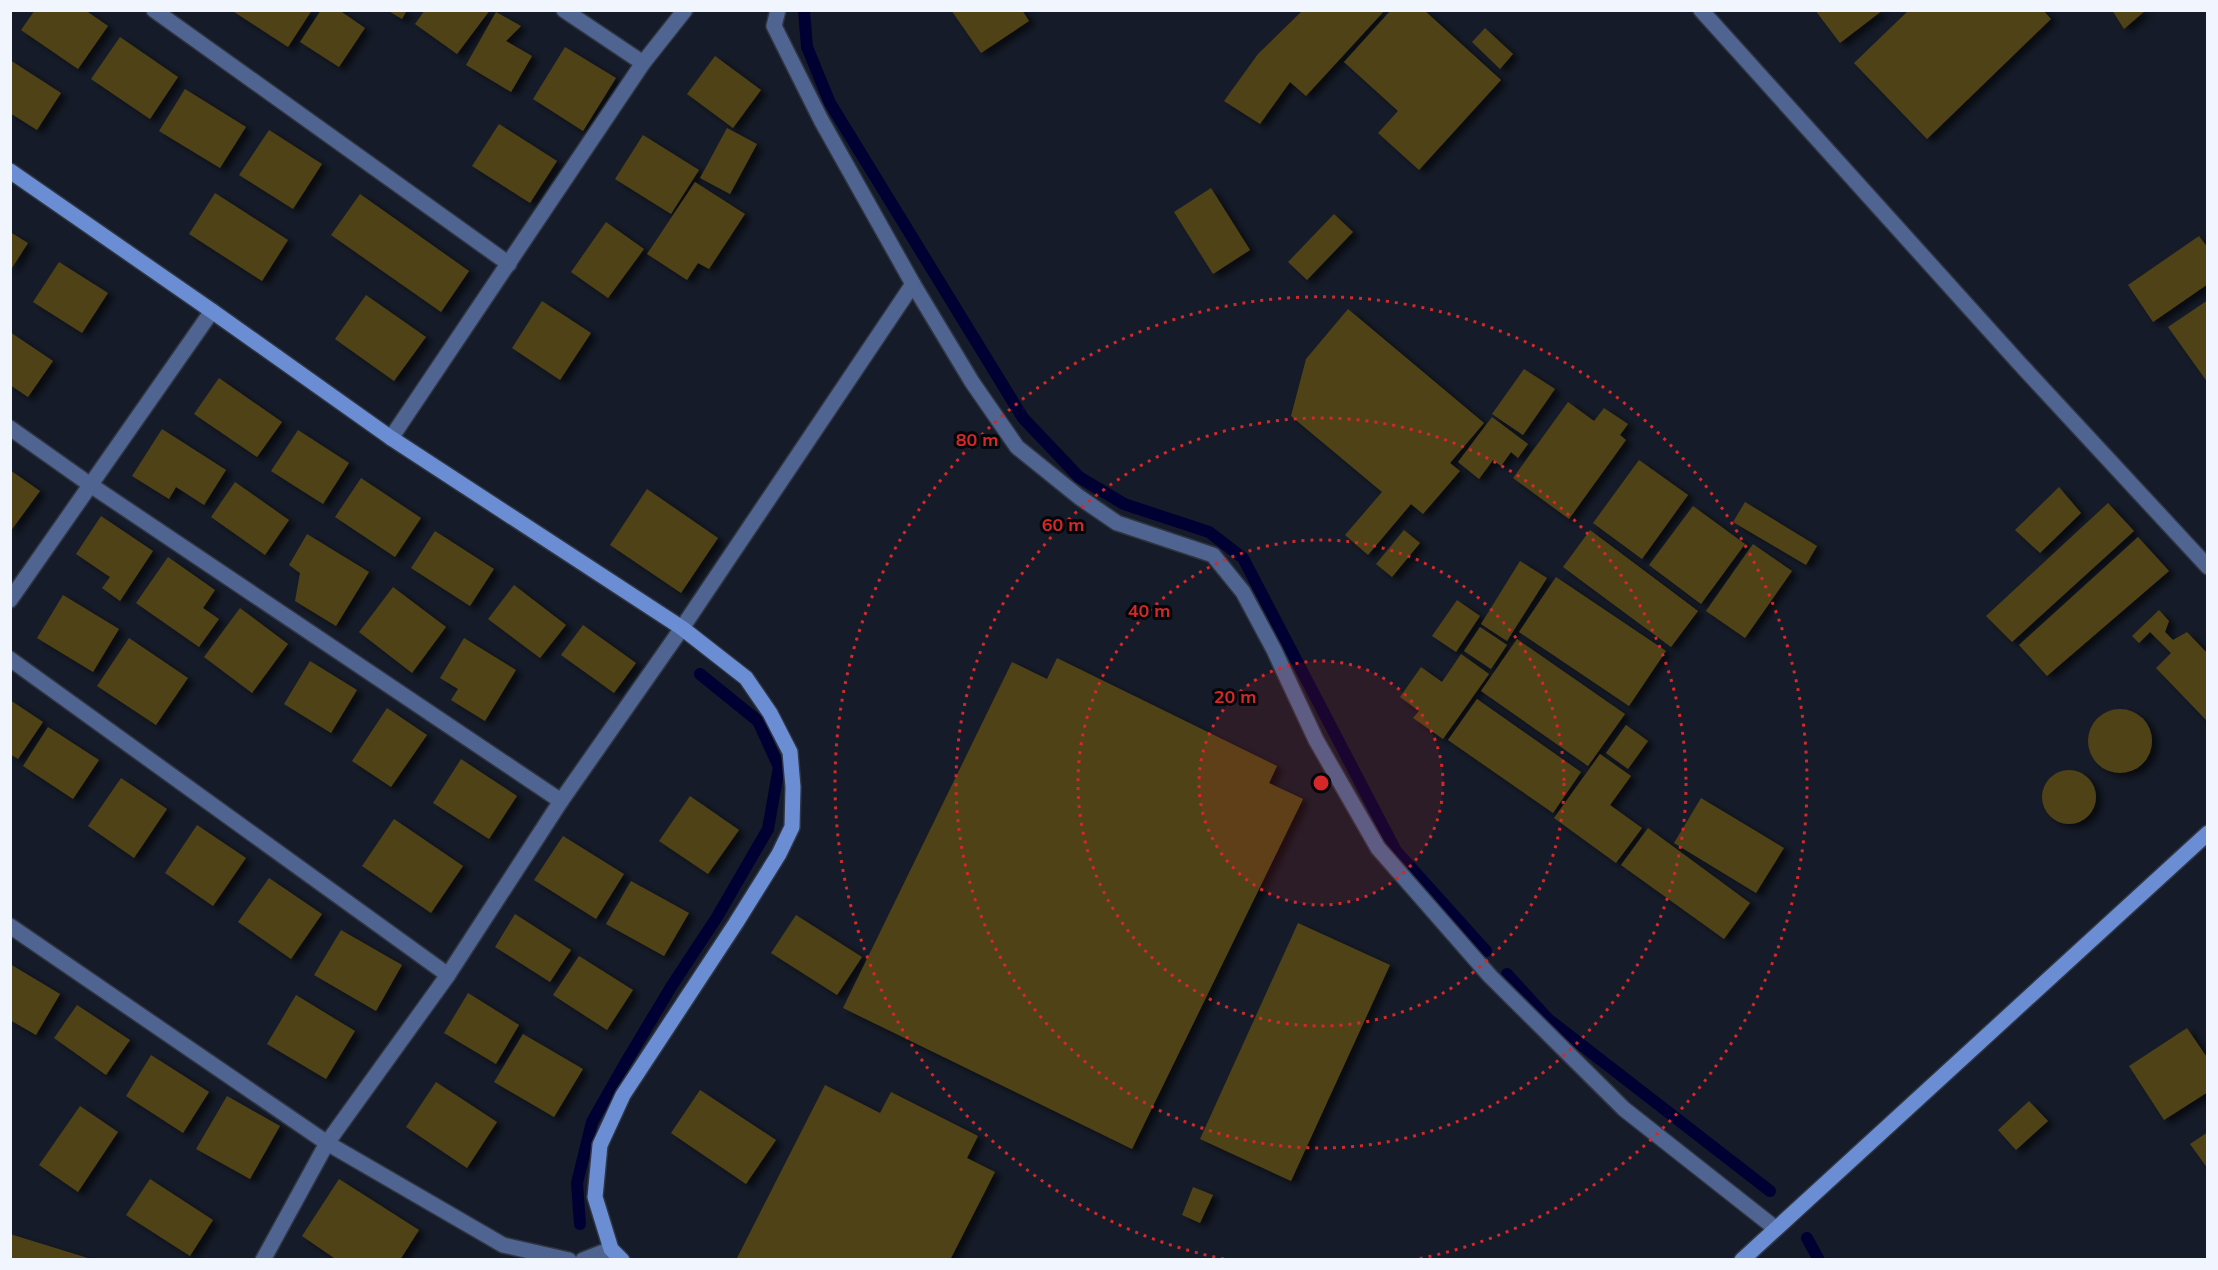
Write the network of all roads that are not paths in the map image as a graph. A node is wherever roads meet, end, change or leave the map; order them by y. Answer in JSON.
{"nodes":[{"id":1,"x":154,"y":10,"type":"edge"},
{"id":2,"x":564,"y":10,"type":"edge"},
{"id":3,"x":685,"y":10,"type":"edge"},
{"id":4,"x":778,"y":10,"type":"edge"},
{"id":5,"x":1701,"y":10,"type":"edge"},
{"id":6,"x":643,"y":63,"type":"junction"},
{"id":7,"x":10,"y":171,"type":"edge"},
{"id":8,"x":509,"y":264,"type":"junction"},
{"id":9,"x":913,"y":284,"type":"junction"},
{"id":10,"x":212,"y":311,"type":"junction"},
{"id":11,"x":10,"y":428,"type":"edge"},
{"id":12,"x":391,"y":438,"type":"junction"},
{"id":13,"x":92,"y":486,"type":"junction"},
{"id":14,"x":2208,"y":567,"type":"edge"},
{"id":15,"x":10,"y":600,"type":"edge"},
{"id":16,"x":682,"y":627,"type":"junction"},
{"id":17,"x":10,"y":659,"type":"edge"},
{"id":18,"x":561,"y":801,"type":"junction"},
{"id":19,"x":2208,"y":833,"type":"edge"},
{"id":20,"x":10,"y":926,"type":"edge"},
{"id":21,"x":448,"y":975,"type":"junction"},
{"id":22,"x":327,"y":1143,"type":"junction"},
{"id":23,"x":1776,"y":1228,"type":"junction"},
{"id":24,"x":616,"y":1254,"type":"edge"},
{"id":25,"x":263,"y":1260,"type":"edge"},
{"id":26,"x":569,"y":1260,"type":"edge"},
{"id":27,"x":583,"y":1260,"type":"edge"},
{"id":28,"x":1742,"y":1260,"type":"edge"}],
"edges":[{"from":1,"to":8,"type":"street"},
{"from":2,"to":6,"type":"street"},
{"from":3,"to":6,"type":"street"},
{"from":4,"to":9,"type":"street"},
{"from":5,"to":14,"type":"street"},
{"from":6,"to":8,"type":"street"},
{"from":7,"to":10,"type":"street"},
{"from":8,"to":12,"type":"street"},
{"from":9,"to":16,"type":"street"},
{"from":9,"to":23,"type":"street"},
{"from":10,"to":12,"type":"street"},
{"from":10,"to":13,"type":"street"},
{"from":11,"to":13,"type":"street"},
{"from":12,"to":16,"type":"street"},
{"from":13,"to":15,"type":"street"},
{"from":13,"to":18,"type":"street"},
{"from":16,"to":18,"type":"street"},
{"from":16,"to":24,"type":"street"},
{"from":17,"to":21,"type":"street"},
{"from":18,"to":21,"type":"street"},
{"from":19,"to":23,"type":"street"},
{"from":20,"to":22,"type":"street"},
{"from":21,"to":22,"type":"street"},
{"from":22,"to":25,"type":"street"},
{"from":22,"to":26,"type":"street"},
{"from":23,"to":28,"type":"street"},
{"from":24,"to":27,"type":"street"}]}
